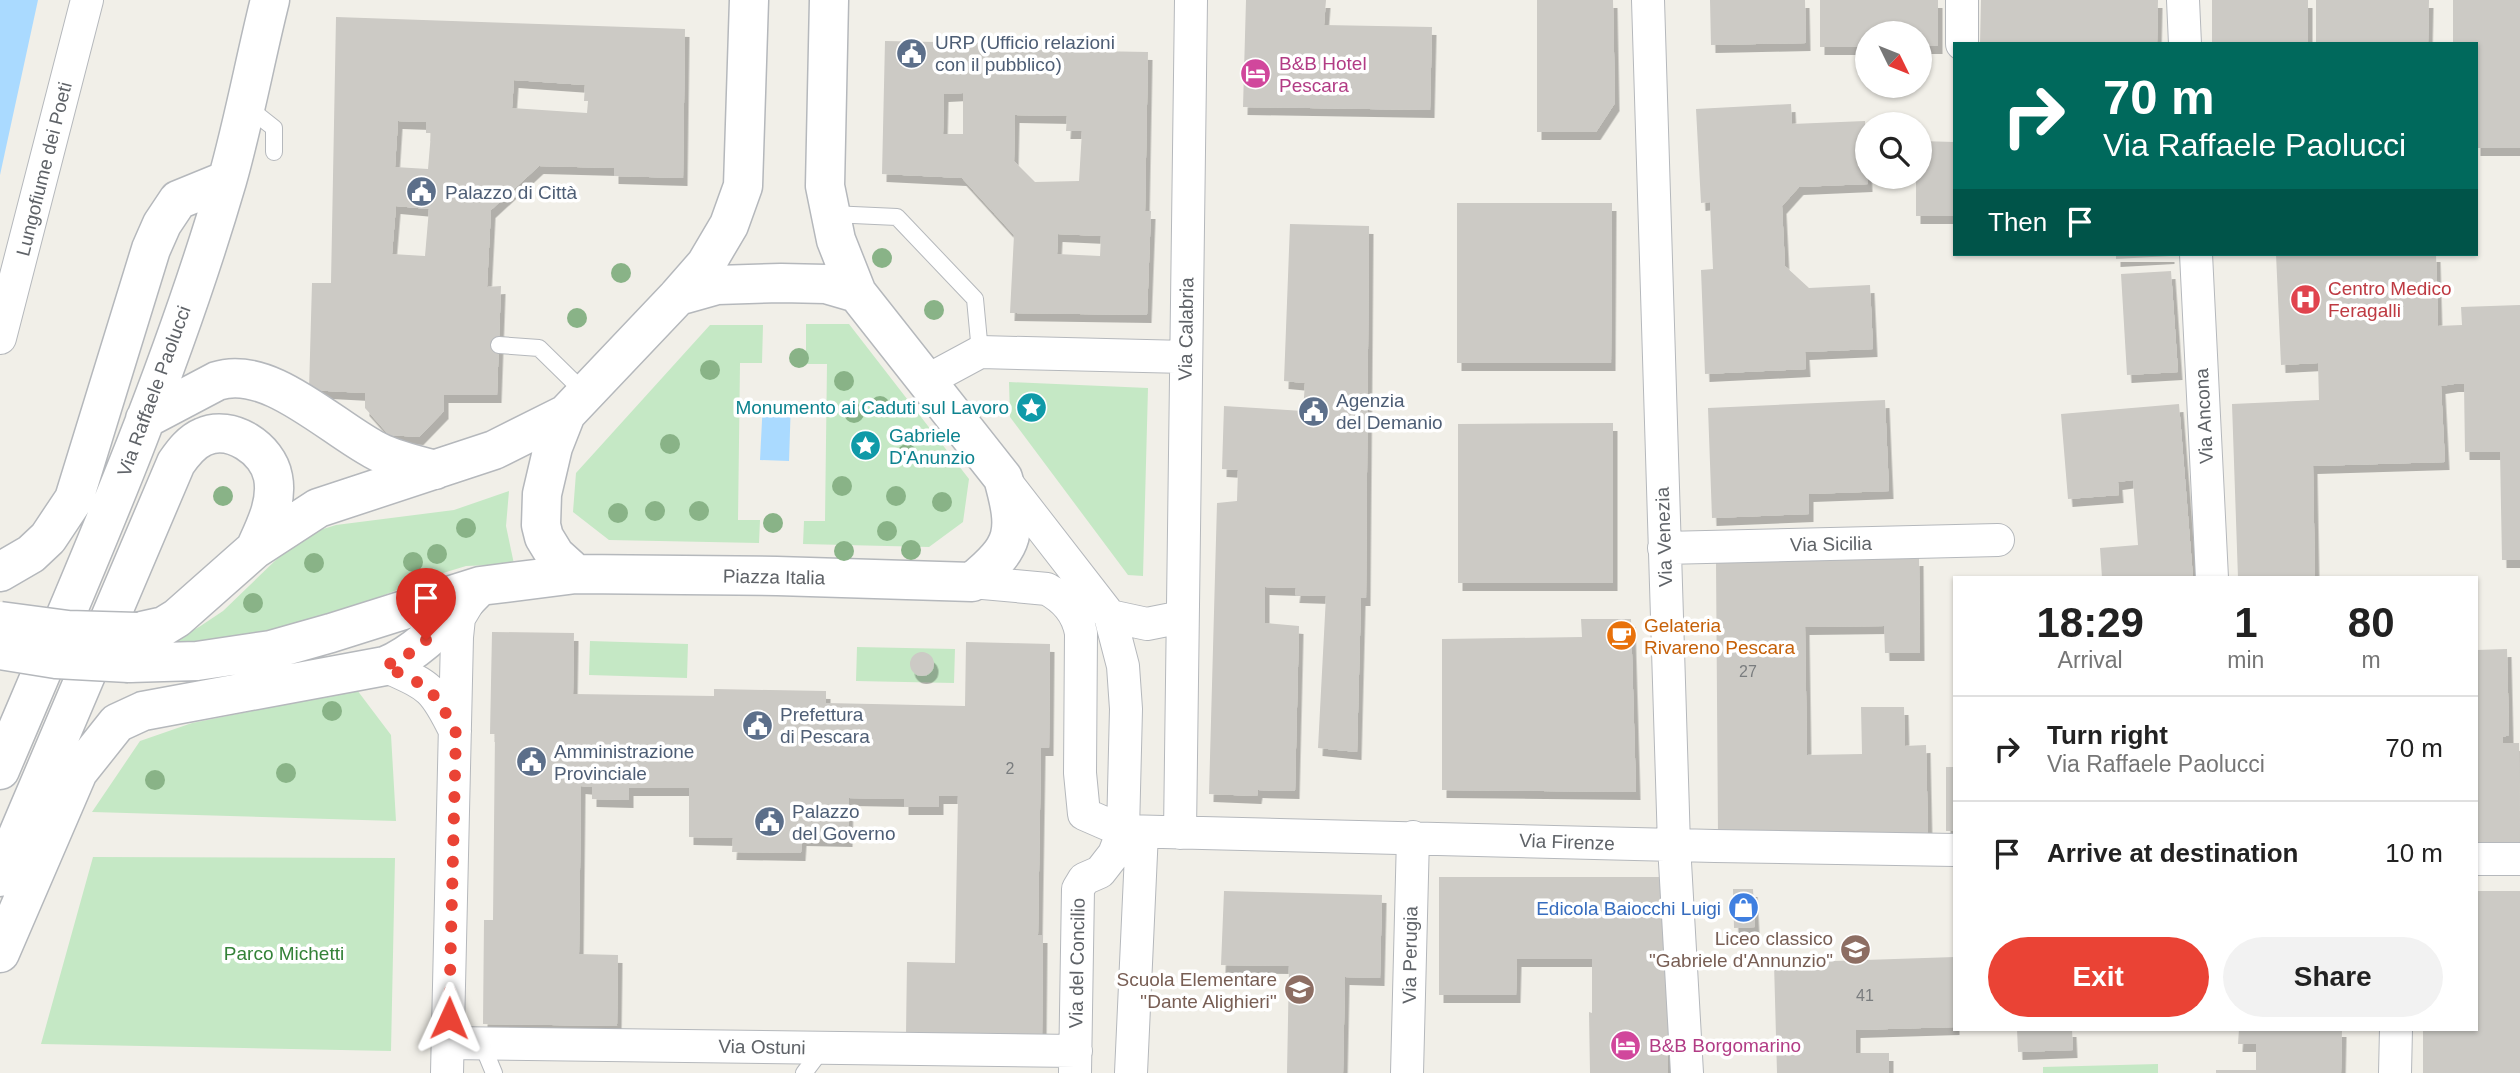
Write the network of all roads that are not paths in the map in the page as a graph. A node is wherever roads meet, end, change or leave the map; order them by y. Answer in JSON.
{"nodes":[{"id":1,"x":87,"y":0,"type":"edge"},
{"id":2,"x":270,"y":0,"type":"edge"},
{"id":3,"x":749,"y":0,"type":"edge"},
{"id":4,"x":829,"y":0,"type":"edge"},
{"id":5,"x":1191,"y":0,"type":"edge"},
{"id":6,"x":1648,"y":0,"type":"edge"},
{"id":7,"x":1962,"y":0,"type":"edge"},
{"id":8,"x":2183,"y":0,"type":"edge"},
{"id":9,"x":1962,"y":42,"type":"edge"},
{"id":10,"x":2185,"y":42,"type":"edge"},
{"id":11,"x":244,"y":105,"type":"junction"},
{"id":12,"x":274,"y":152,"type":"dead end"},
{"id":13,"x":227,"y":180,"type":"junction"},
{"id":14,"x":830,"y":214,"type":"junction"},
{"id":15,"x":2196,"y":256,"type":"edge"},
{"id":16,"x":857,"y":293,"type":"junction"},
{"id":17,"x":678,"y":296,"type":"junction"},
{"id":18,"x":0,"y":338,"type":"edge"},
{"id":19,"x":499,"y":345,"type":"dead end"},
{"id":20,"x":980,"y":352,"type":"junction"},
{"id":21,"x":1186,"y":357,"type":"junction"},
{"id":22,"x":928,"y":380,"type":"junction"},
{"id":23,"x":576,"y":404,"type":"junction"},
{"id":24,"x":145,"y":419,"type":"junction"},
{"id":25,"x":435,"y":470,"type":"junction"},
{"id":26,"x":1003,"y":478,"type":"junction"},
{"id":27,"x":1998,"y":540,"type":"dead end"},
{"id":28,"x":1664,"y":548,"type":"junction"},
{"id":29,"x":255,"y":549,"type":"junction"},
{"id":30,"x":0,"y":572,"type":"edge"},
{"id":31,"x":576,"y":574,"type":"junction"},
{"id":32,"x":2212,"y":576,"type":"edge"},
{"id":33,"x":972,"y":582,"type":"junction"},
{"id":34,"x":480,"y":586,"type":"junction"},
{"id":35,"x":1110,"y":616,"type":"junction"},
{"id":36,"x":1182,"y":617,"type":"junction"},
{"id":37,"x":0,"y":621,"type":"edge"},
{"id":38,"x":133,"y":647,"type":"junction"},
{"id":39,"x":0,"y":650,"type":"edge"},
{"id":40,"x":384,"y":666,"type":"junction"},
{"id":41,"x":456,"y":733,"type":"junction"},
{"id":42,"x":0,"y":770,"type":"edge"},
{"id":43,"x":1133,"y":831,"type":"junction"},
{"id":44,"x":1180,"y":833,"type":"junction"},
{"id":45,"x":1413,"y":837,"type":"junction"},
{"id":46,"x":1674,"y":845,"type":"junction"},
{"id":47,"x":1953,"y":850,"type":"edge"},
{"id":48,"x":2478,"y":859,"type":"edge"},
{"id":49,"x":2520,"y":859,"type":"edge"},
{"id":50,"x":0,"y":877,"type":"edge"},
{"id":51,"x":0,"y":953,"type":"edge"},
{"id":52,"x":2396,"y":1031,"type":"edge"},
{"id":53,"x":482,"y":1044,"type":"junction"},
{"id":54,"x":823,"y":1048,"type":"junction"},
{"id":55,"x":448,"y":1058,"type":"edge"},
{"id":56,"x":1075,"y":1062,"type":"edge"},
{"id":57,"x":494,"y":1073,"type":"edge"},
{"id":58,"x":804,"y":1073,"type":"edge"},
{"id":59,"x":1131,"y":1073,"type":"edge"},
{"id":60,"x":1407,"y":1073,"type":"edge"},
{"id":61,"x":1687,"y":1073,"type":"edge"},
{"id":62,"x":2395,"y":1073,"type":"edge"}],
"edges":[{"from":1,"to":18,"type":"street","name":"Lungofiume dei Poeti"},
{"from":2,"to":11,"type":"street","name":"Via Raffaele Paolucci"},
{"from":3,"to":17,"type":"street"},
{"from":4,"to":14,"type":"street"},
{"from":5,"to":21,"type":"street","name":"Via Calabria"},
{"from":6,"to":28,"type":"street","name":"Via Venezia"},
{"from":7,"to":9,"type":"street"},
{"from":8,"to":10,"type":"street"},
{"from":11,"to":12,"type":"lane"},
{"from":11,"to":13,"type":"street","name":"Via Raffaele Paolucci"},
{"from":13,"to":24,"type":"street","name":"Via Raffaele Paolucci"},
{"from":13,"to":30,"type":"street"},
{"from":14,"to":16,"type":"street"},
{"from":14,"to":20,"type":"lane"},
{"from":15,"to":32,"type":"street","name":"Via Ancona"},
{"from":16,"to":17,"type":"street"},
{"from":16,"to":22,"type":"street"},
{"from":17,"to":23,"type":"street"},
{"from":19,"to":23,"type":"lane"},
{"from":20,"to":21,"type":"street"},
{"from":20,"to":22,"type":"street"},
{"from":21,"to":36,"type":"street","name":"Via Calabria"},
{"from":22,"to":26,"type":"street"},
{"from":23,"to":25,"type":"street"},
{"from":23,"to":31,"type":"street"},
{"from":24,"to":25,"type":"street"},
{"from":24,"to":42,"type":"street","name":"Via Raffaele Paolucci"},
{"from":25,"to":29,"type":"street"},
{"from":26,"to":33,"type":"street"},
{"from":26,"to":35,"type":"street"},
{"from":27,"to":28,"type":"street","name":"Via Sicilia"},
{"from":28,"to":46,"type":"street","name":"Via Venezia"},
{"from":29,"to":38,"type":"street"},
{"from":29,"to":50,"type":"street"},
{"from":31,"to":33,"type":"street","name":"Piazza Italia"},
{"from":31,"to":34,"type":"street","name":"Piazza Italia"},
{"from":33,"to":43,"type":"street","name":"Piazza Italia"},
{"from":34,"to":38,"type":"street","name":"Piazza Italia"},
{"from":34,"to":40,"type":"street"},
{"from":34,"to":41,"type":"street"},
{"from":35,"to":36,"type":"street"},
{"from":35,"to":43,"type":"street"},
{"from":36,"to":44,"type":"street","name":"Via Calabria"},
{"from":37,"to":38,"type":"street","bridge":true},
{"from":38,"to":39,"type":"street","bridge":true},
{"from":40,"to":41,"type":"street"},
{"from":40,"to":51,"type":"street"},
{"from":41,"to":55,"type":"street"},
{"from":43,"to":44,"type":"street"},
{"from":43,"to":56,"type":"street","name":"Via del Concilio"},
{"from":43,"to":59,"type":"street"},
{"from":44,"to":45,"type":"street","name":"Via Firenze"},
{"from":45,"to":46,"type":"street","name":"Via Firenze"},
{"from":45,"to":60,"type":"street","name":"Via Perugia"},
{"from":46,"to":47,"type":"street","name":"Via Firenze"},
{"from":46,"to":61,"type":"street","name":"Via Venezia"},
{"from":48,"to":49,"type":"street"},
{"from":52,"to":62,"type":"street"},
{"from":53,"to":54,"type":"street","name":"Via Ostuni"},
{"from":53,"to":55,"type":"street","name":"Via Ostuni"},
{"from":53,"to":57,"type":"lane"},
{"from":54,"to":56,"type":"street","name":"Via Ostuni"},
{"from":54,"to":58,"type":"lane"}]}
